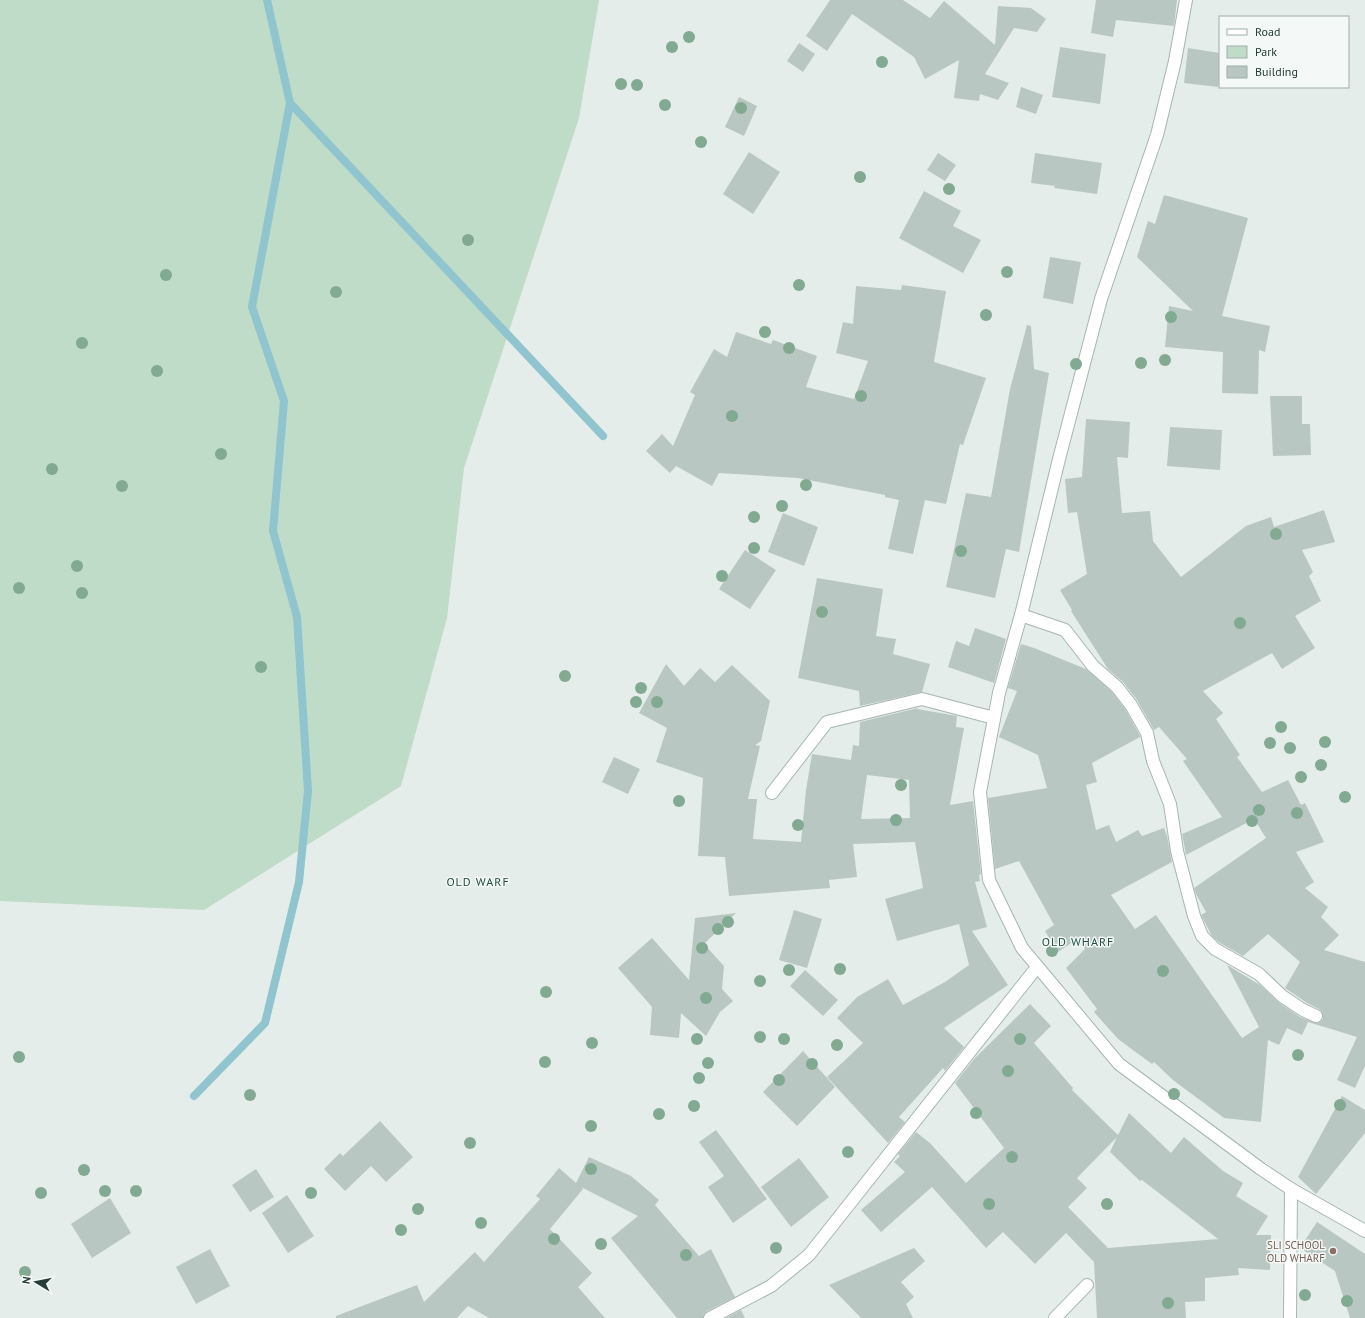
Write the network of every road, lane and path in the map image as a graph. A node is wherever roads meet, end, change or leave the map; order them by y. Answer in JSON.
{"nodes":[{"id":1,"x":1186,"y":0,"type":"edge"},
{"id":2,"x":1021,"y":615,"type":"junction"},
{"id":3,"x":994,"y":718,"type":"junction"},
{"id":4,"x":772,"y":793,"type":"dead end"},
{"id":5,"x":1037,"y":967,"type":"junction"},
{"id":6,"x":1316,"y":1016,"type":"dead end"},
{"id":7,"x":1291,"y":1189,"type":"junction"},
{"id":8,"x":1365,"y":1231,"type":"edge"},
{"id":9,"x":1086,"y":1285,"type":"dead end"},
{"id":10,"x":710,"y":1318,"type":"edge"},
{"id":11,"x":1055,"y":1318,"type":"edge"},
{"id":12,"x":1290,"y":1318,"type":"edge"}],
"edges":[{"from":1,"to":2,"type":"street"},
{"from":2,"to":3,"type":"street"},
{"from":2,"to":6,"type":"street"},
{"from":3,"to":4,"type":"street"},
{"from":3,"to":5,"type":"street"},
{"from":5,"to":7,"type":"street"},
{"from":5,"to":10,"type":"street"},
{"from":7,"to":8,"type":"street"},
{"from":7,"to":12,"type":"street"},
{"from":9,"to":11,"type":"street"}]}
